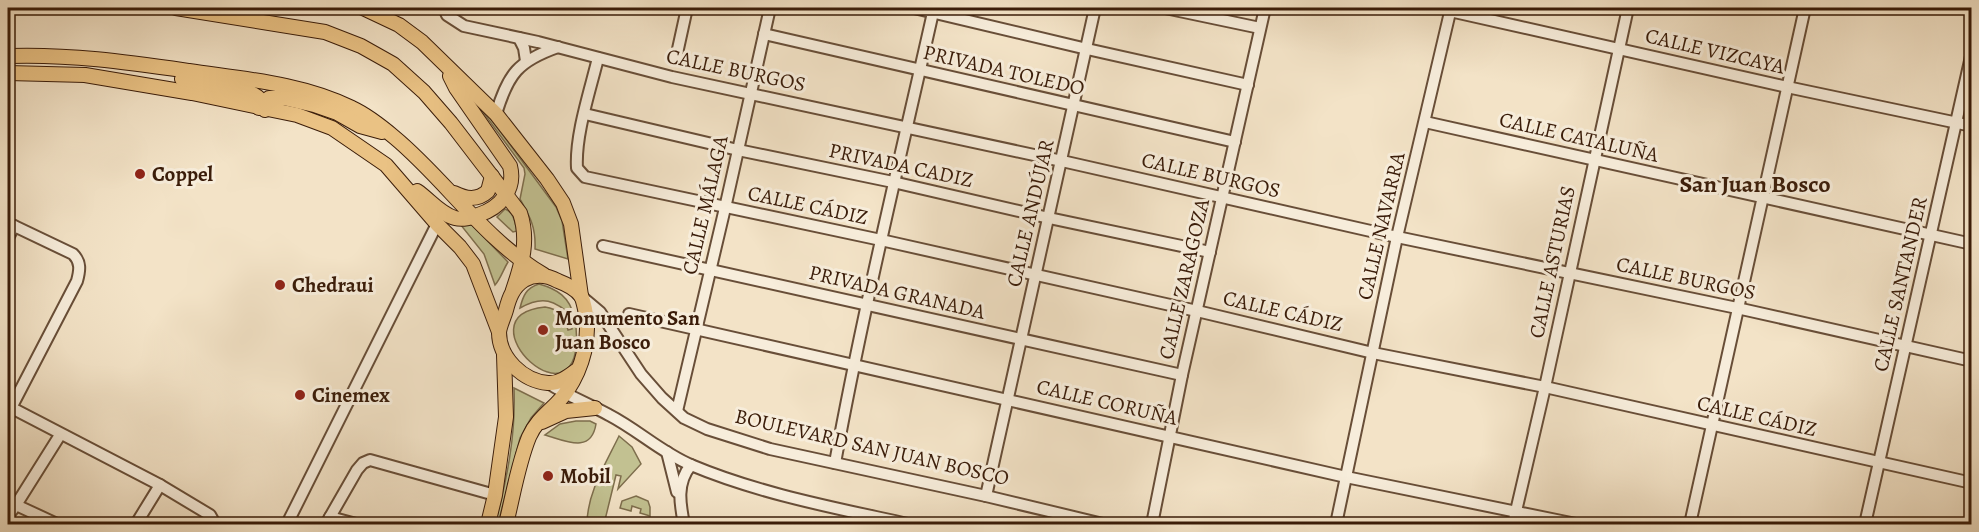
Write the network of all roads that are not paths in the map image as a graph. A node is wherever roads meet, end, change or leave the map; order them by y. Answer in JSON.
{"nodes":[{"id":1,"x":176,"y":8,"type":"edge"},
{"id":2,"x":363,"y":8,"type":"edge"},
{"id":3,"x":687,"y":8,"type":"edge"},
{"id":4,"x":770,"y":8,"type":"edge"},
{"id":5,"x":914,"y":8,"type":"edge"},
{"id":6,"x":1095,"y":8,"type":"edge"},
{"id":7,"x":1165,"y":8,"type":"edge"},
{"id":8,"x":1265,"y":8,"type":"edge"},
{"id":9,"x":1628,"y":8,"type":"edge"},
{"id":10,"x":1805,"y":8,"type":"edge"},
{"id":11,"x":933,"y":9,"type":"edge"},
{"id":12,"x":1450,"y":9,"type":"edge"},
{"id":13,"x":445,"y":11,"type":"edge"},
{"id":14,"x":1260,"y":28,"type":"junction"},
{"id":15,"x":764,"y":34,"type":"junction"},
{"id":16,"x":519,"y":38,"type":"junction"},
{"id":17,"x":558,"y":47,"type":"junction"},
{"id":18,"x":1087,"y":49,"type":"junction"},
{"id":19,"x":1618,"y":50,"type":"junction"},
{"id":20,"x":1971,"y":52,"type":"edge"},
{"id":21,"x":8,"y":56,"type":"edge"},
{"id":22,"x":598,"y":58,"type":"junction"},
{"id":23,"x":676,"y":58,"type":"dead end"},
{"id":24,"x":525,"y":62,"type":"junction"},
{"id":25,"x":444,"y":63,"type":"junction"},
{"id":26,"x":163,"y":67,"type":"junction"},
{"id":27,"x":920,"y":70,"type":"junction"},
{"id":28,"x":8,"y":73,"type":"edge"},
{"id":29,"x":1248,"y":85,"type":"junction"},
{"id":30,"x":1787,"y":87,"type":"junction"},
{"id":31,"x":750,"y":93,"type":"junction"},
{"id":32,"x":1074,"y":106,"type":"junction"},
{"id":33,"x":262,"y":107,"type":"junction"},
{"id":34,"x":496,"y":114,"type":"junction"},
{"id":35,"x":585,"y":114,"type":"junction"},
{"id":36,"x":1425,"y":122,"type":"junction"},
{"id":37,"x":1957,"y":123,"type":"junction"},
{"id":38,"x":1971,"y":126,"type":"edge"},
{"id":39,"x":907,"y":128,"type":"junction"},
{"id":40,"x":392,"y":136,"type":"junction"},
{"id":41,"x":1235,"y":142,"type":"junction"},
{"id":42,"x":738,"y":150,"type":"junction"},
{"id":43,"x":1594,"y":160,"type":"junction"},
{"id":44,"x":1062,"y":161,"type":"junction"},
{"id":45,"x":492,"y":176,"type":"junction"},
{"id":46,"x":893,"y":182,"type":"junction"},
{"id":47,"x":404,"y":185,"type":"junction"},
{"id":48,"x":449,"y":191,"type":"junction"},
{"id":49,"x":507,"y":195,"type":"junction"},
{"id":50,"x":1223,"y":197,"type":"junction"},
{"id":51,"x":1762,"y":198,"type":"junction"},
{"id":52,"x":726,"y":208,"type":"junction"},
{"id":53,"x":474,"y":217,"type":"junction"},
{"id":54,"x":1049,"y":218,"type":"junction"},
{"id":55,"x":437,"y":224,"type":"junction"},
{"id":56,"x":11,"y":225,"type":"edge"},
{"id":57,"x":1931,"y":235,"type":"junction"},
{"id":58,"x":1397,"y":237,"type":"junction"},
{"id":59,"x":8,"y":238,"type":"edge"},
{"id":60,"x":881,"y":240,"type":"junction"},
{"id":61,"x":1971,"y":244,"type":"edge"},
{"id":62,"x":603,"y":246,"type":"dead end"},
{"id":63,"x":1210,"y":252,"type":"junction"},
{"id":64,"x":522,"y":262,"type":"junction"},
{"id":65,"x":710,"y":270,"type":"junction"},
{"id":66,"x":1570,"y":274,"type":"junction"},
{"id":67,"x":544,"y":275,"type":"junction"},
{"id":68,"x":1036,"y":275,"type":"junction"},
{"id":69,"x":513,"y":290,"type":"junction"},
{"id":70,"x":581,"y":296,"type":"junction"},
{"id":71,"x":867,"y":306,"type":"junction"},
{"id":72,"x":1737,"y":308,"type":"junction"},
{"id":73,"x":1197,"y":311,"type":"junction"},
{"id":74,"x":629,"y":314,"type":"dead end"},
{"id":75,"x":696,"y":329,"type":"junction"},
{"id":76,"x":499,"y":332,"type":"junction"},
{"id":77,"x":1021,"y":340,"type":"junction"},
{"id":78,"x":1906,"y":346,"type":"junction"},
{"id":79,"x":1373,"y":352,"type":"junction"},
{"id":80,"x":504,"y":355,"type":"junction"},
{"id":81,"x":1971,"y":361,"type":"edge"},
{"id":82,"x":853,"y":366,"type":"junction"},
{"id":83,"x":577,"y":370,"type":"junction"},
{"id":84,"x":1182,"y":375,"type":"junction"},
{"id":85,"x":548,"y":383,"type":"junction"},
{"id":86,"x":1545,"y":387,"type":"junction"},
{"id":87,"x":565,"y":394,"type":"junction"},
{"id":88,"x":1007,"y":399,"type":"junction"},
{"id":89,"x":9,"y":407,"type":"edge"},
{"id":90,"x":595,"y":408,"type":"junction"},
{"id":91,"x":677,"y":411,"type":"junction"},
{"id":92,"x":1711,"y":425,"type":"junction"},
{"id":93,"x":535,"y":426,"type":"junction"},
{"id":94,"x":60,"y":435,"type":"junction"},
{"id":95,"x":1170,"y":437,"type":"junction"},
{"id":96,"x":667,"y":452,"type":"junction"},
{"id":97,"x":834,"y":463,"type":"junction"},
{"id":98,"x":1880,"y":463,"type":"junction"},
{"id":99,"x":691,"y":465,"type":"junction"},
{"id":100,"x":1347,"y":477,"type":"junction"},
{"id":101,"x":1971,"y":483,"type":"edge"},
{"id":102,"x":159,"y":485,"type":"junction"},
{"id":103,"x":495,"y":495,"type":"junction"},
{"id":104,"x":986,"y":496,"type":"junction"},
{"id":105,"x":679,"y":501,"type":"junction"},
{"id":106,"x":16,"y":505,"type":"junction"},
{"id":107,"x":1516,"y":512,"type":"junction"},
{"id":108,"x":8,"y":516,"type":"edge"},
{"id":109,"x":328,"y":521,"type":"edge"},
{"id":110,"x":57,"y":525,"type":"edge"},
{"id":111,"x":136,"y":525,"type":"edge"},
{"id":112,"x":215,"y":525,"type":"edge"},
{"id":113,"x":287,"y":525,"type":"edge"},
{"id":114,"x":356,"y":525,"type":"edge"},
{"id":115,"x":488,"y":525,"type":"edge"},
{"id":116,"x":506,"y":525,"type":"edge"},
{"id":117,"x":684,"y":525,"type":"edge"},
{"id":118,"x":908,"y":525,"type":"edge"},
{"id":119,"x":1103,"y":525,"type":"edge"},
{"id":120,"x":1152,"y":525,"type":"edge"},
{"id":121,"x":1335,"y":525,"type":"edge"},
{"id":122,"x":1513,"y":525,"type":"edge"},
{"id":123,"x":1576,"y":525,"type":"edge"},
{"id":124,"x":1690,"y":525,"type":"edge"},
{"id":125,"x":1865,"y":525,"type":"edge"}],
"edges":[{"from":1,"to":45,"type":"main road"},
{"from":2,"to":25,"type":"main road"},
{"from":3,"to":23,"type":"street"},
{"from":4,"to":15,"type":"street","name":"CALLE MÁLAGA"},
{"from":5,"to":11,"type":"street"},
{"from":6,"to":18,"type":"street","name":"CALLE ANDÚJAR"},
{"from":7,"to":14,"type":"street"},
{"from":8,"to":14,"type":"street","name":"CALLE ZARAGOZA"},
{"from":9,"to":19,"type":"street","name":"CALLE ASTURIAS"},
{"from":10,"to":30,"type":"street"},
{"from":11,"to":18,"type":"street"},
{"from":11,"to":27,"type":"street"},
{"from":12,"to":19,"type":"street","name":"CALLE VIZCAYA"},
{"from":12,"to":36,"type":"street","name":"CALLE NAVARRA"},
{"from":13,"to":16,"type":"street","name":"CALLE BURGOS"},
{"from":14,"to":29,"type":"street","name":"CALLE ZARAGOZA"},
{"from":15,"to":27,"type":"street","name":"PRIVADA TOLEDO"},
{"from":15,"to":31,"type":"street","name":"CALLE MÁLAGA"},
{"from":16,"to":17,"type":"street","name":"CALLE BURGOS"},
{"from":16,"to":24,"type":"street"},
{"from":17,"to":22,"type":"street","name":"CALLE BURGOS"},
{"from":17,"to":24,"type":"street"},
{"from":18,"to":29,"type":"street"},
{"from":18,"to":32,"type":"street","name":"CALLE ANDÚJAR"},
{"from":19,"to":30,"type":"street","name":"CALLE VIZCAYA"},
{"from":19,"to":43,"type":"street","name":"CALLE ASTURIAS"},
{"from":20,"to":37,"type":"street","name":"CALLE SANTANDER"},
{"from":21,"to":26,"type":"main road"},
{"from":22,"to":31,"type":"street","name":"CALLE BURGOS"},
{"from":22,"to":35,"type":"street"},
{"from":24,"to":34,"type":"street"},
{"from":25,"to":34,"type":"main road"},
{"from":25,"to":49,"type":"main road"},
{"from":26,"to":33,"type":"main road"},
{"from":26,"to":40,"type":"main road"},
{"from":27,"to":32,"type":"street","name":"PRIVADA TOLEDO"},
{"from":27,"to":39,"type":"street"},
{"from":28,"to":33,"type":"main road"},
{"from":29,"to":41,"type":"street","name":"CALLE ZARAGOZA"},
{"from":30,"to":37,"type":"street","name":"CALLE VIZCAYA"},
{"from":30,"to":51,"type":"street"},
{"from":31,"to":39,"type":"street","name":"CALLE BURGOS"},
{"from":31,"to":42,"type":"street","name":"CALLE MÁLAGA"},
{"from":32,"to":41,"type":"street","name":"PRIVADA TOLEDO"},
{"from":32,"to":44,"type":"street","name":"CALLE ANDÚJAR"},
{"from":33,"to":40,"type":"main road"},
{"from":33,"to":47,"type":"main road"},
{"from":34,"to":70,"type":"main road"},
{"from":35,"to":42,"type":"street","name":"PRIVADA CADIZ"},
{"from":35,"to":52,"type":"street","name":"CALLE CÁDIZ"},
{"from":36,"to":43,"type":"street","name":"CALLE CATALUÑA"},
{"from":36,"to":58,"type":"street","name":"CALLE NAVARRA"},
{"from":37,"to":38,"type":"street","name":"CALLE VIZCAYA"},
{"from":37,"to":57,"type":"street","name":"CALLE SANTANDER"},
{"from":39,"to":44,"type":"street","name":"CALLE BURGOS"},
{"from":39,"to":46,"type":"street"},
{"from":40,"to":48,"type":"main road"},
{"from":41,"to":50,"type":"street","name":"CALLE ZARAGOZA"},
{"from":42,"to":46,"type":"street","name":"PRIVADA CADIZ"},
{"from":42,"to":52,"type":"street","name":"CALLE MÁLAGA"},
{"from":43,"to":51,"type":"street","name":"CALLE CATALUÑA"},
{"from":43,"to":66,"type":"street","name":"CALLE ASTURIAS"},
{"from":44,"to":50,"type":"street","name":"CALLE BURGOS"},
{"from":44,"to":54,"type":"street","name":"CALLE ANDÚJAR"},
{"from":45,"to":48,"type":"main road"},
{"from":45,"to":49,"type":"main road"},
{"from":46,"to":54,"type":"street","name":"PRIVADA CADIZ"},
{"from":46,"to":60,"type":"street"},
{"from":47,"to":53,"type":"main road"},
{"from":47,"to":55,"type":"main road"},
{"from":48,"to":53,"type":"main road"},
{"from":49,"to":53,"type":"main road"},
{"from":49,"to":64,"type":"main road"},
{"from":50,"to":58,"type":"street","name":"CALLE BURGOS"},
{"from":50,"to":63,"type":"street","name":"CALLE ZARAGOZA"},
{"from":51,"to":57,"type":"street","name":"CALLE CATALUÑA"},
{"from":51,"to":72,"type":"street"},
{"from":52,"to":60,"type":"street","name":"CALLE CÁDIZ"},
{"from":52,"to":65,"type":"street","name":"CALLE MÁLAGA"},
{"from":53,"to":64,"type":"main road"},
{"from":54,"to":63,"type":"street","name":"PRIVADA CADIZ"},
{"from":54,"to":68,"type":"street","name":"CALLE ANDÚJAR"},
{"from":55,"to":76,"type":"main road"},
{"from":55,"to":113,"type":"street"},
{"from":56,"to":59,"type":"street"},
{"from":56,"to":89,"type":"street"},
{"from":57,"to":61,"type":"street","name":"CALLE CATALUÑA"},
{"from":57,"to":78,"type":"street","name":"CALLE SANTANDER"},
{"from":58,"to":66,"type":"street","name":"CALLE BURGOS"},
{"from":58,"to":79,"type":"street","name":"CALLE NAVARRA"},
{"from":60,"to":68,"type":"street","name":"CALLE CÁDIZ"},
{"from":60,"to":71,"type":"street"},
{"from":62,"to":65,"type":"street","name":"PRIVADA GRANADA"},
{"from":63,"to":73,"type":"street","name":"CALLE ZARAGOZA"},
{"from":64,"to":67,"type":"main road"},
{"from":64,"to":69,"type":"main road"},
{"from":65,"to":71,"type":"street","name":"PRIVADA GRANADA"},
{"from":65,"to":75,"type":"street","name":"CALLE MÁLAGA"},
{"from":66,"to":72,"type":"street","name":"CALLE BURGOS"},
{"from":66,"to":86,"type":"street","name":"CALLE ASTURIAS"},
{"from":67,"to":69,"type":"main road"},
{"from":67,"to":70,"type":"main road"},
{"from":68,"to":73,"type":"street","name":"CALLE CÁDIZ"},
{"from":68,"to":77,"type":"street","name":"CALLE ANDÚJAR"},
{"from":69,"to":76,"type":"main road"},
{"from":70,"to":83,"type":"main road"},
{"from":70,"to":91,"type":"street","name":"BOULEVARD SAN JUAN BOSCO"},
{"from":71,"to":77,"type":"street","name":"PRIVADA GRANADA"},
{"from":71,"to":82,"type":"street"},
{"from":72,"to":78,"type":"street","name":"CALLE BURGOS"},
{"from":72,"to":92,"type":"street"},
{"from":73,"to":79,"type":"street","name":"CALLE CÁDIZ"},
{"from":73,"to":84,"type":"street","name":"CALLE ZARAGOZA"},
{"from":74,"to":75,"type":"street","name":"CALLE CORUÑA"},
{"from":75,"to":82,"type":"street","name":"CALLE CORUÑA"},
{"from":75,"to":91,"type":"street","name":"CALLE MÁLAGA"},
{"from":76,"to":80,"type":"main road"},
{"from":77,"to":84,"type":"street","name":"PRIVADA GRANADA"},
{"from":77,"to":88,"type":"street","name":"CALLE ANDÚJAR"},
{"from":78,"to":81,"type":"street","name":"CALLE BURGOS"},
{"from":78,"to":98,"type":"street","name":"CALLE SANTANDER"},
{"from":79,"to":86,"type":"street","name":"CALLE CÁDIZ"},
{"from":79,"to":100,"type":"street","name":"CALLE NAVARRA"},
{"from":80,"to":85,"type":"main road"},
{"from":80,"to":103,"type":"main road"},
{"from":82,"to":88,"type":"street","name":"CALLE CORUÑA"},
{"from":82,"to":97,"type":"street"},
{"from":83,"to":85,"type":"main road"},
{"from":83,"to":87,"type":"main road"},
{"from":84,"to":95,"type":"street","name":"CALLE ZARAGOZA"},
{"from":85,"to":87,"type":"street"},
{"from":86,"to":92,"type":"street","name":"CALLE CÁDIZ"},
{"from":86,"to":107,"type":"street","name":"CALLE ASTURIAS"},
{"from":87,"to":90,"type":"street"},
{"from":87,"to":93,"type":"main road"},
{"from":88,"to":95,"type":"street","name":"CALLE CORUÑA"},
{"from":88,"to":104,"type":"street","name":"CALLE ANDÚJAR"},
{"from":89,"to":94,"type":"street"},
{"from":90,"to":93,"type":"main road"},
{"from":90,"to":96,"type":"street"},
{"from":91,"to":97,"type":"street","name":"BOULEVARD SAN JUAN BOSCO"},
{"from":92,"to":98,"type":"street","name":"CALLE CÁDIZ"},
{"from":92,"to":124,"type":"street"},
{"from":93,"to":116,"type":"main road"},
{"from":94,"to":102,"type":"street"},
{"from":94,"to":106,"type":"street"},
{"from":95,"to":100,"type":"street","name":"CALLE CORUÑA"},
{"from":95,"to":120,"type":"street","name":"CALLE ZARAGOZA"},
{"from":96,"to":99,"type":"street"},
{"from":96,"to":105,"type":"street"},
{"from":97,"to":104,"type":"street","name":"BOULEVARD SAN JUAN BOSCO"},
{"from":98,"to":101,"type":"street","name":"CALLE CÁDIZ"},
{"from":98,"to":125,"type":"street","name":"CALLE SANTANDER"},
{"from":99,"to":105,"type":"street"},
{"from":99,"to":118,"type":"street"},
{"from":100,"to":107,"type":"street","name":"CALLE CORUÑA"},
{"from":100,"to":121,"type":"street","name":"CALLE NAVARRA"},
{"from":102,"to":111,"type":"street"},
{"from":102,"to":112,"type":"street"},
{"from":103,"to":109,"type":"street"},
{"from":103,"to":115,"type":"main road"},
{"from":104,"to":119,"type":"street","name":"BOULEVARD SAN JUAN BOSCO"},
{"from":105,"to":117,"type":"street"},
{"from":106,"to":108,"type":"street"},
{"from":106,"to":110,"type":"street"},
{"from":107,"to":122,"type":"street","name":"CALLE ASTURIAS"},
{"from":107,"to":123,"type":"street","name":"CALLE CORUÑA"},
{"from":109,"to":114,"type":"street"}]}
